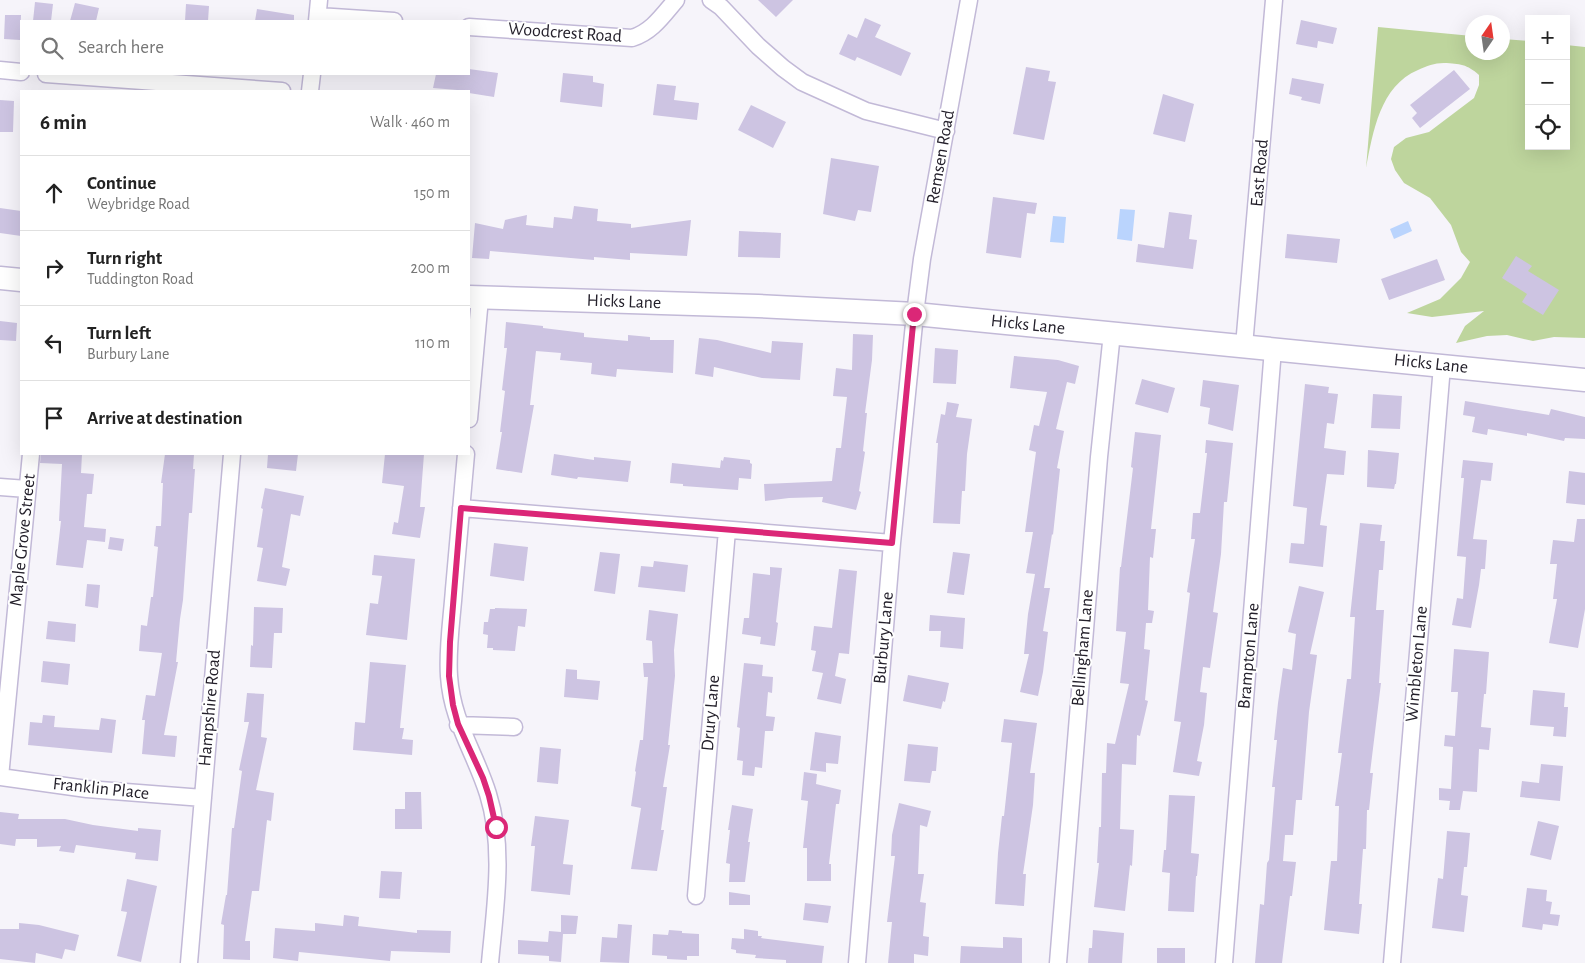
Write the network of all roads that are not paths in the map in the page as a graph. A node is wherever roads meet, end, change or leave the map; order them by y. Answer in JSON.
{"nodes":[{"id":1,"x":676,"y":0,"type":"edge"},
{"id":2,"x":711,"y":0,"type":"edge"},
{"id":3,"x":969,"y":0,"type":"edge"},
{"id":4,"x":1274,"y":0,"type":"edge"},
{"id":5,"x":318,"y":12,"type":"edge"},
{"id":6,"x":386,"y":20,"type":"edge"},
{"id":7,"x":470,"y":27,"type":"edge"},
{"id":8,"x":0,"y":70,"type":"edge"},
{"id":9,"x":20,"y":72,"type":"edge"},
{"id":10,"x":60,"y":75,"type":"edge"},
{"id":11,"x":312,"y":75,"type":"edge"},
{"id":12,"x":268,"y":90,"type":"edge"},
{"id":13,"x":310,"y":90,"type":"edge"},
{"id":14,"x":946,"y":131,"type":"junction"},
{"id":15,"x":0,"y":278,"type":"edge"},
{"id":16,"x":20,"y":280,"type":"edge"},
{"id":17,"x":474,"y":298,"type":"edge"},
{"id":18,"x":914,"y":314,"type":"junction"},
{"id":19,"x":1112,"y":333,"type":"junction"},
{"id":20,"x":1244,"y":346,"type":"junction"},
{"id":21,"x":1273,"y":348,"type":"junction"},
{"id":22,"x":1442,"y":366,"type":"junction"},
{"id":23,"x":1585,"y":380,"type":"edge"},
{"id":24,"x":470,"y":395,"type":"edge"},
{"id":25,"x":31,"y":455,"type":"edge"},
{"id":26,"x":232,"y":455,"type":"edge"},
{"id":27,"x":466,"y":455,"type":"edge"},
{"id":28,"x":0,"y":486,"type":"edge"},
{"id":29,"x":27,"y":489,"type":"junction"},
{"id":30,"x":461,"y":508,"type":"junction"},
{"id":31,"x":727,"y":530,"type":"junction"},
{"id":32,"x":892,"y":543,"type":"junction"},
{"id":33,"x":458,"y":724,"type":"junction"},
{"id":34,"x":514,"y":727,"type":"dead end"},
{"id":35,"x":0,"y":777,"type":"edge"},
{"id":36,"x":203,"y":798,"type":"junction"},
{"id":37,"x":696,"y":896,"type":"dead end"},
{"id":38,"x":189,"y":963,"type":"edge"},
{"id":39,"x":490,"y":963,"type":"edge"},
{"id":40,"x":857,"y":963,"type":"edge"},
{"id":41,"x":1058,"y":963,"type":"edge"},
{"id":42,"x":1224,"y":963,"type":"edge"},
{"id":43,"x":1392,"y":963,"type":"edge"}],
"edges":[{"from":1,"to":7,"type":"street","name":"Woodcrest Road"},
{"from":2,"to":14,"type":"street"},
{"from":3,"to":14,"type":"street","name":"Remsen Road"},
{"from":4,"to":20,"type":"street","name":"East Road"},
{"from":5,"to":6,"type":"street"},
{"from":8,"to":9,"type":"street"},
{"from":10,"to":12,"type":"street"},
{"from":11,"to":13,"type":"street"},
{"from":14,"to":18,"type":"street","name":"Remsen Road"},
{"from":15,"to":16,"type":"main road"},
{"from":17,"to":18,"type":"main road","name":"Hicks Lane"},
{"from":17,"to":24,"type":"street"},
{"from":18,"to":19,"type":"main road","name":"Hicks Lane"},
{"from":18,"to":32,"type":"street","name":"Burbury Lane"},
{"from":19,"to":20,"type":"main road","name":"Hicks Lane"},
{"from":19,"to":41,"type":"street","name":"Bellingham Lane"},
{"from":20,"to":21,"type":"main road","name":"Hicks Lane"},
{"from":21,"to":22,"type":"main road","name":"Hicks Lane"},
{"from":21,"to":42,"type":"street","name":"Brampton Lane"},
{"from":22,"to":23,"type":"main road","name":"Hicks Lane"},
{"from":22,"to":43,"type":"street","name":"Wimbleton Lane"},
{"from":25,"to":29,"type":"street","name":"Maple Grove Street"},
{"from":26,"to":36,"type":"street","name":"Hampshire Road"},
{"from":27,"to":30,"type":"street"},
{"from":28,"to":29,"type":"street"},
{"from":29,"to":35,"type":"street","name":"Maple Grove Street"},
{"from":30,"to":31,"type":"street"},
{"from":30,"to":33,"type":"street"},
{"from":31,"to":32,"type":"street"},
{"from":31,"to":37,"type":"street","name":"Drury Lane"},
{"from":32,"to":40,"type":"street","name":"Burbury Lane"},
{"from":33,"to":34,"type":"street"},
{"from":33,"to":39,"type":"street"},
{"from":35,"to":36,"type":"street","name":"Franklin Place"},
{"from":36,"to":38,"type":"street","name":"Hampshire Road"}]}
